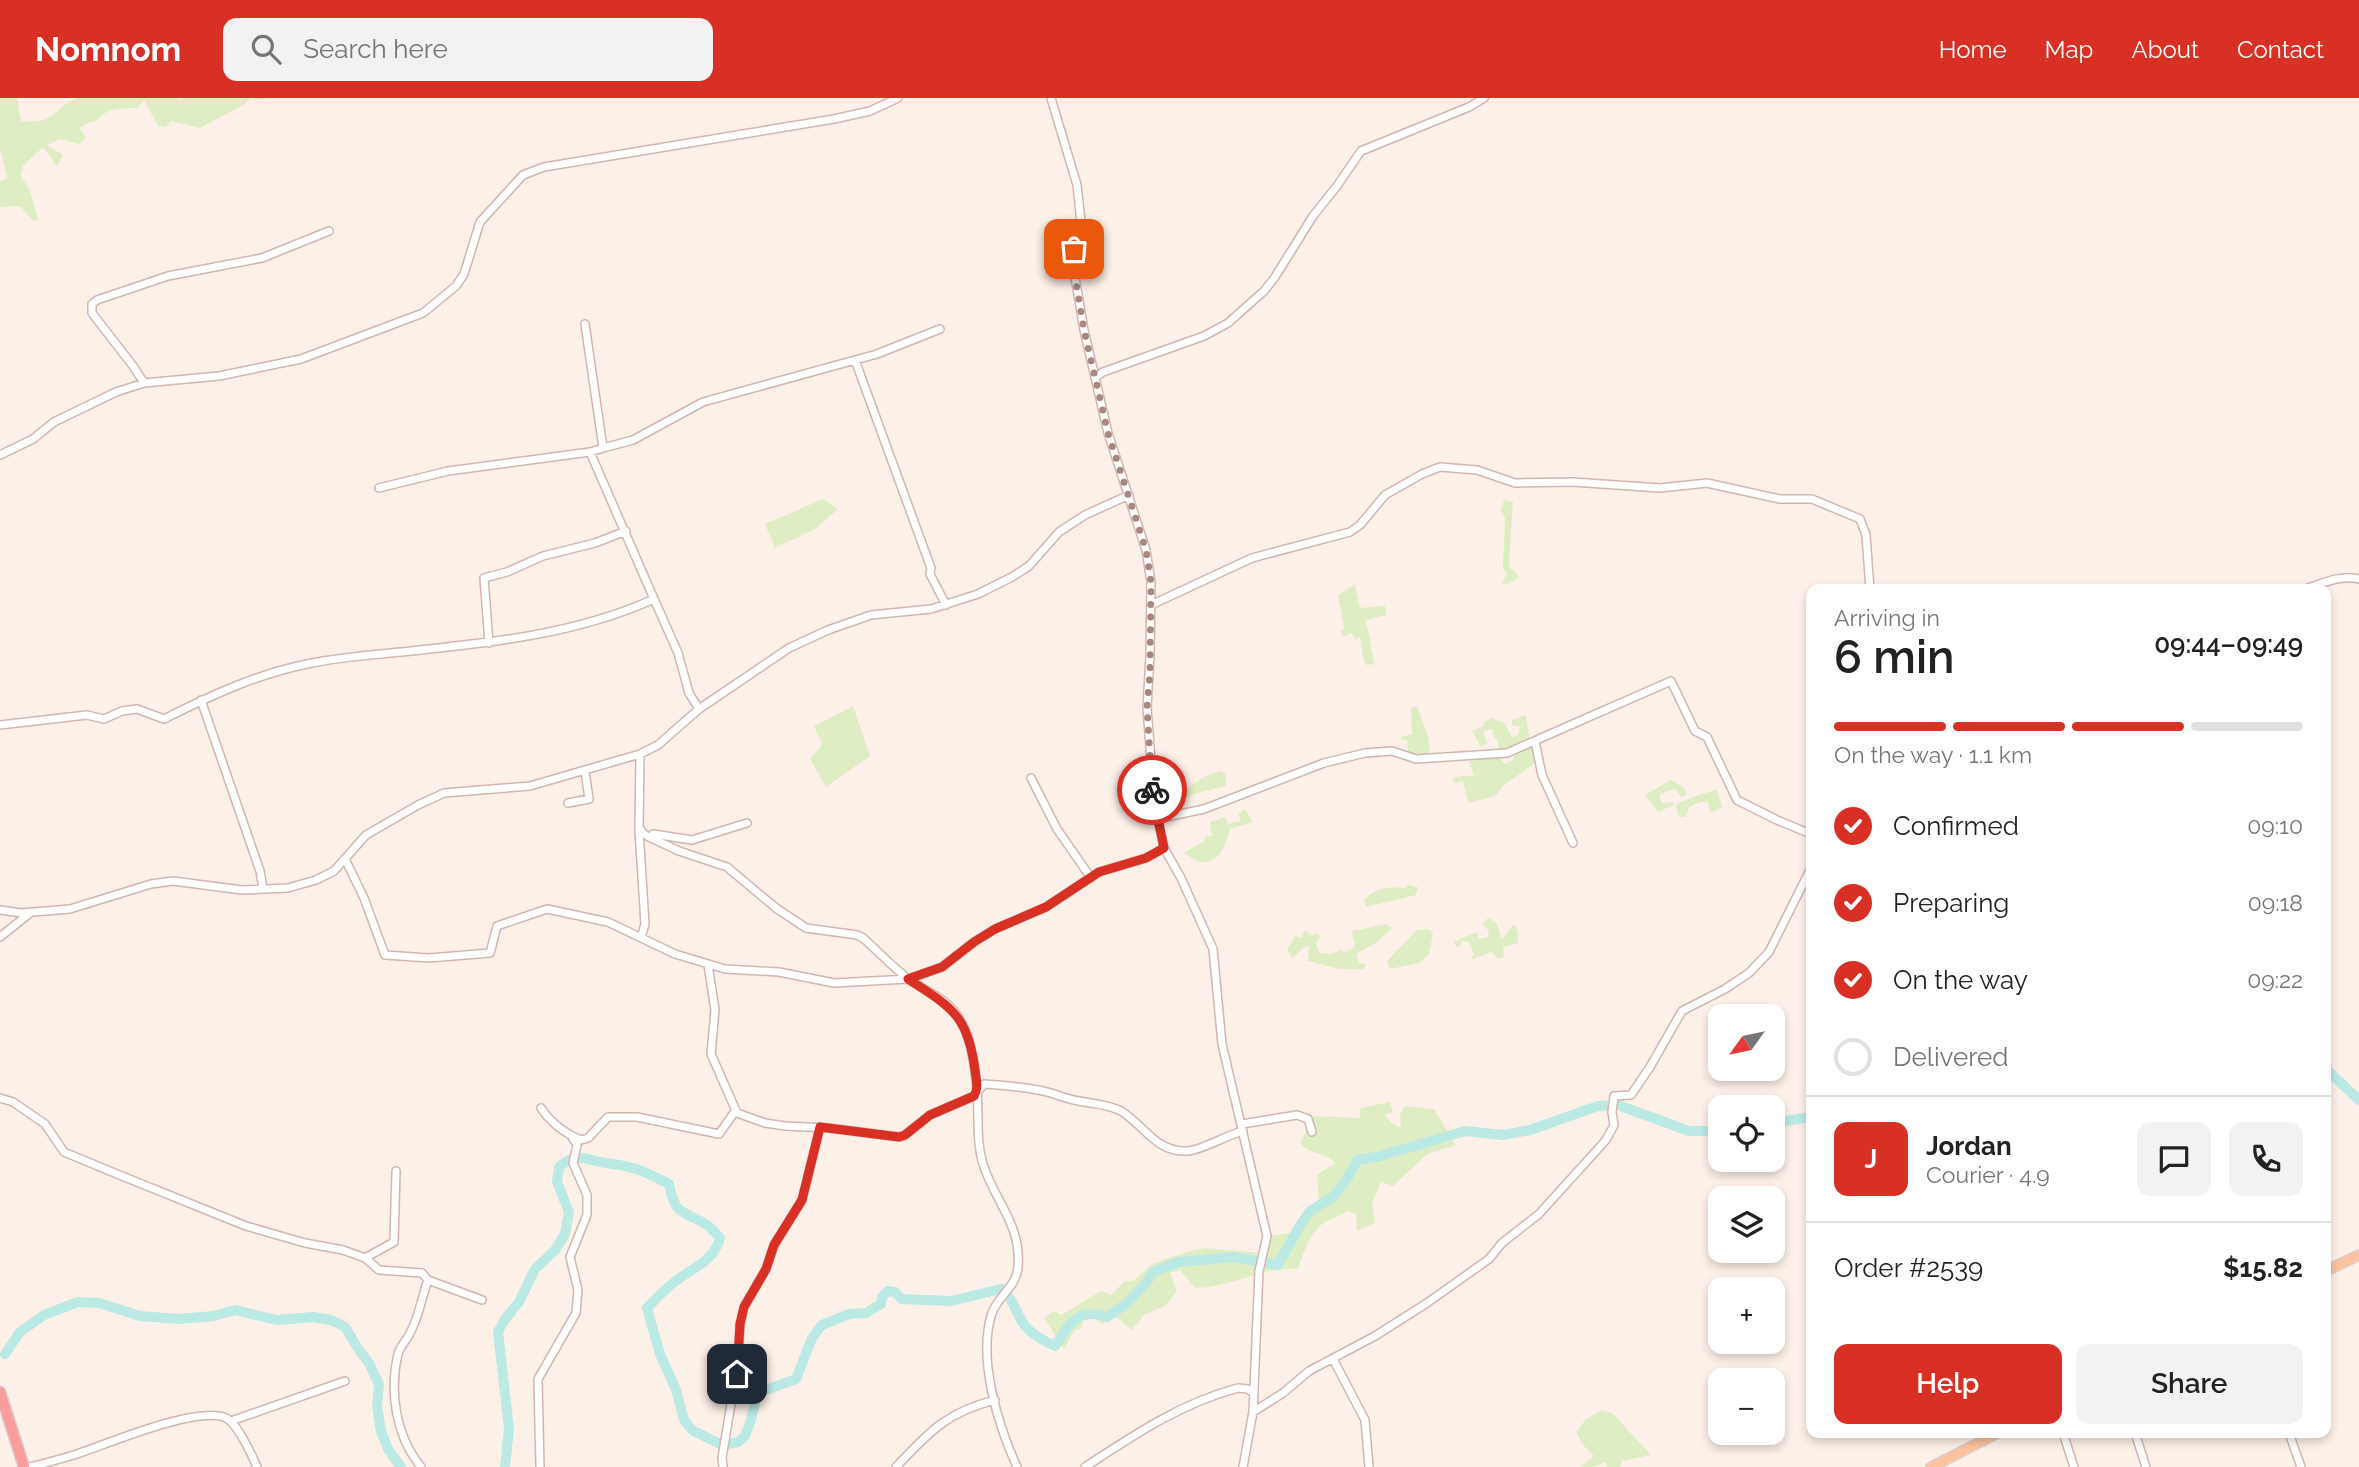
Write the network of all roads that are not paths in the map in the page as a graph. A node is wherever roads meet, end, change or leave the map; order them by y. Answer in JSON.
{"nodes":[{"id":1,"x":898,"y":98,"type":"edge"},
{"id":2,"x":1051,"y":98,"type":"edge"},
{"id":3,"x":1484,"y":98,"type":"edge"},
{"id":4,"x":329,"y":231,"type":"dead end"},
{"id":5,"x":584,"y":324,"type":"dead end"},
{"id":6,"x":940,"y":329,"type":"dead end"},
{"id":7,"x":855,"y":360,"type":"junction"},
{"id":8,"x":1096,"y":377,"type":"junction"},
{"id":9,"x":144,"y":383,"type":"junction"},
{"id":10,"x":603,"y":448,"type":"junction"},
{"id":11,"x":590,"y":452,"type":"junction"},
{"id":12,"x":0,"y":455,"type":"edge"},
{"id":13,"x":379,"y":488,"type":"dead end"},
{"id":14,"x":1129,"y":495,"type":"junction"},
{"id":15,"x":626,"y":531,"type":"junction"},
{"id":16,"x":2359,"y":579,"type":"edge"},
{"id":17,"x":1870,"y":584,"type":"edge"},
{"id":18,"x":2318,"y":584,"type":"edge"},
{"id":19,"x":654,"y":599,"type":"junction"},
{"id":20,"x":946,"y":604,"type":"junction"},
{"id":21,"x":1151,"y":605,"type":"junction"},
{"id":22,"x":489,"y":643,"type":"junction"},
{"id":23,"x":201,"y":700,"type":"junction"},
{"id":24,"x":699,"y":709,"type":"junction"},
{"id":25,"x":0,"y":725,"type":"edge"},
{"id":26,"x":1535,"y":741,"type":"junction"},
{"id":27,"x":640,"y":754,"type":"junction"},
{"id":28,"x":585,"y":771,"type":"junction"},
{"id":29,"x":1031,"y":779,"type":"dead end"},
{"id":30,"x":568,"y":803,"type":"dead end"},
{"id":31,"x":1157,"y":819,"type":"junction"},
{"id":32,"x":747,"y":823,"type":"dead end"},
{"id":33,"x":639,"y":830,"type":"junction"},
{"id":34,"x":1806,"y":832,"type":"edge"},
{"id":35,"x":1573,"y":843,"type":"dead end"},
{"id":36,"x":1164,"y":848,"type":"junction"},
{"id":37,"x":345,"y":859,"type":"junction"},
{"id":38,"x":1091,"y":878,"type":"junction"},
{"id":39,"x":1806,"y":879,"type":"edge"},
{"id":40,"x":263,"y":889,"type":"junction"},
{"id":41,"x":0,"y":910,"type":"edge"},
{"id":42,"x":30,"y":912,"type":"junction"},
{"id":43,"x":0,"y":937,"type":"edge"},
{"id":44,"x":641,"y":938,"type":"junction"},
{"id":45,"x":708,"y":965,"type":"junction"},
{"id":46,"x":908,"y":979,"type":"junction"},
{"id":47,"x":978,"y":1090,"type":"junction"},
{"id":48,"x":0,"y":1098,"type":"edge"},
{"id":49,"x":541,"y":1108,"type":"dead end"},
{"id":50,"x":736,"y":1111,"type":"junction"},
{"id":51,"x":820,"y":1127,"type":"junction"},
{"id":52,"x":1242,"y":1127,"type":"junction"},
{"id":53,"x":1312,"y":1132,"type":"dead end"},
{"id":54,"x":572,"y":1137,"type":"junction"},
{"id":55,"x":396,"y":1171,"type":"dead end"},
{"id":56,"x":2359,"y":1255,"type":"edge"},
{"id":57,"x":365,"y":1258,"type":"junction"},
{"id":58,"x":2331,"y":1269,"type":"edge"},
{"id":59,"x":428,"y":1280,"type":"junction"},
{"id":60,"x":482,"y":1300,"type":"dead end"},
{"id":61,"x":1334,"y":1359,"type":"junction"},
{"id":62,"x":345,"y":1381,"type":"dead end"},
{"id":63,"x":1253,"y":1393,"type":"junction"},
{"id":64,"x":1,"y":1395,"type":"edge"},
{"id":65,"x":995,"y":1400,"type":"junction"},
{"id":66,"x":1253,"y":1412,"type":"junction"},
{"id":67,"x":231,"y":1421,"type":"junction"},
{"id":68,"x":1988,"y":1438,"type":"edge"},
{"id":69,"x":2065,"y":1438,"type":"edge"},
{"id":70,"x":2137,"y":1438,"type":"edge"},
{"id":71,"x":2291,"y":1438,"type":"edge"},
{"id":72,"x":24,"y":1467,"type":"edge"},
{"id":73,"x":30,"y":1467,"type":"edge"},
{"id":74,"x":257,"y":1467,"type":"edge"},
{"id":75,"x":421,"y":1467,"type":"edge"},
{"id":76,"x":540,"y":1467,"type":"edge"},
{"id":77,"x":723,"y":1467,"type":"edge"},
{"id":78,"x":896,"y":1467,"type":"edge"},
{"id":79,"x":1017,"y":1467,"type":"edge"},
{"id":80,"x":1085,"y":1467,"type":"edge"},
{"id":81,"x":1243,"y":1467,"type":"edge"},
{"id":82,"x":1369,"y":1467,"type":"edge"},
{"id":83,"x":1931,"y":1467,"type":"edge"},
{"id":84,"x":2074,"y":1467,"type":"edge"},
{"id":85,"x":2146,"y":1467,"type":"edge"},
{"id":86,"x":2301,"y":1467,"type":"edge"}],
"edges":[{"from":1,"to":9,"type":"street"},
{"from":2,"to":8,"type":"street"},
{"from":3,"to":8,"type":"street"},
{"from":4,"to":9,"type":"street"},
{"from":5,"to":10,"type":"street"},
{"from":6,"to":7,"type":"street"},
{"from":7,"to":10,"type":"street"},
{"from":7,"to":20,"type":"street"},
{"from":8,"to":14,"type":"street"},
{"from":9,"to":12,"type":"street"},
{"from":10,"to":11,"type":"street"},
{"from":11,"to":13,"type":"street"},
{"from":11,"to":15,"type":"street"},
{"from":14,"to":20,"type":"street"},
{"from":14,"to":21,"type":"street"},
{"from":15,"to":19,"type":"street"},
{"from":15,"to":22,"type":"street"},
{"from":16,"to":18,"type":"street"},
{"from":17,"to":21,"type":"street"},
{"from":19,"to":22,"type":"street"},
{"from":19,"to":24,"type":"street"},
{"from":20,"to":24,"type":"street"},
{"from":21,"to":31,"type":"street"},
{"from":22,"to":23,"type":"street"},
{"from":23,"to":25,"type":"street"},
{"from":23,"to":40,"type":"street"},
{"from":24,"to":27,"type":"street"},
{"from":26,"to":31,"type":"street"},
{"from":26,"to":34,"type":"street"},
{"from":26,"to":35,"type":"street"},
{"from":27,"to":28,"type":"street"},
{"from":27,"to":33,"type":"street"},
{"from":28,"to":30,"type":"street"},
{"from":28,"to":37,"type":"street"},
{"from":29,"to":38,"type":"street"},
{"from":31,"to":36,"type":"street"},
{"from":32,"to":33,"type":"street"},
{"from":33,"to":44,"type":"street"},
{"from":33,"to":46,"type":"street"},
{"from":36,"to":38,"type":"street"},
{"from":36,"to":52,"type":"street"},
{"from":37,"to":40,"type":"street"},
{"from":37,"to":44,"type":"street"},
{"from":38,"to":46,"type":"street"},
{"from":39,"to":61,"type":"street"},
{"from":40,"to":42,"type":"street"},
{"from":41,"to":42,"type":"street"},
{"from":42,"to":43,"type":"street"},
{"from":44,"to":45,"type":"street"},
{"from":45,"to":46,"type":"street"},
{"from":45,"to":50,"type":"street"},
{"from":46,"to":47,"type":"street"},
{"from":47,"to":51,"type":"street"},
{"from":47,"to":52,"type":"street"},
{"from":47,"to":65,"type":"street"},
{"from":48,"to":57,"type":"street"},
{"from":49,"to":54,"type":"street"},
{"from":50,"to":51,"type":"street"},
{"from":50,"to":54,"type":"street"},
{"from":51,"to":77,"type":"street"},
{"from":52,"to":53,"type":"street"},
{"from":52,"to":63,"type":"street"},
{"from":54,"to":76,"type":"street"},
{"from":55,"to":57,"type":"street"},
{"from":56,"to":58,"type":"main road"},
{"from":57,"to":59,"type":"street"},
{"from":59,"to":60,"type":"street"},
{"from":59,"to":75,"type":"street"},
{"from":61,"to":66,"type":"street"},
{"from":61,"to":82,"type":"street"},
{"from":62,"to":67,"type":"street"},
{"from":63,"to":66,"type":"street"},
{"from":63,"to":80,"type":"street"},
{"from":64,"to":72,"type":"highway"},
{"from":65,"to":78,"type":"street"},
{"from":65,"to":79,"type":"street"},
{"from":66,"to":81,"type":"street"},
{"from":67,"to":73,"type":"street"},
{"from":67,"to":74,"type":"street"},
{"from":68,"to":83,"type":"main road"},
{"from":69,"to":84,"type":"street"},
{"from":70,"to":85,"type":"street"},
{"from":71,"to":86,"type":"street"}]}
